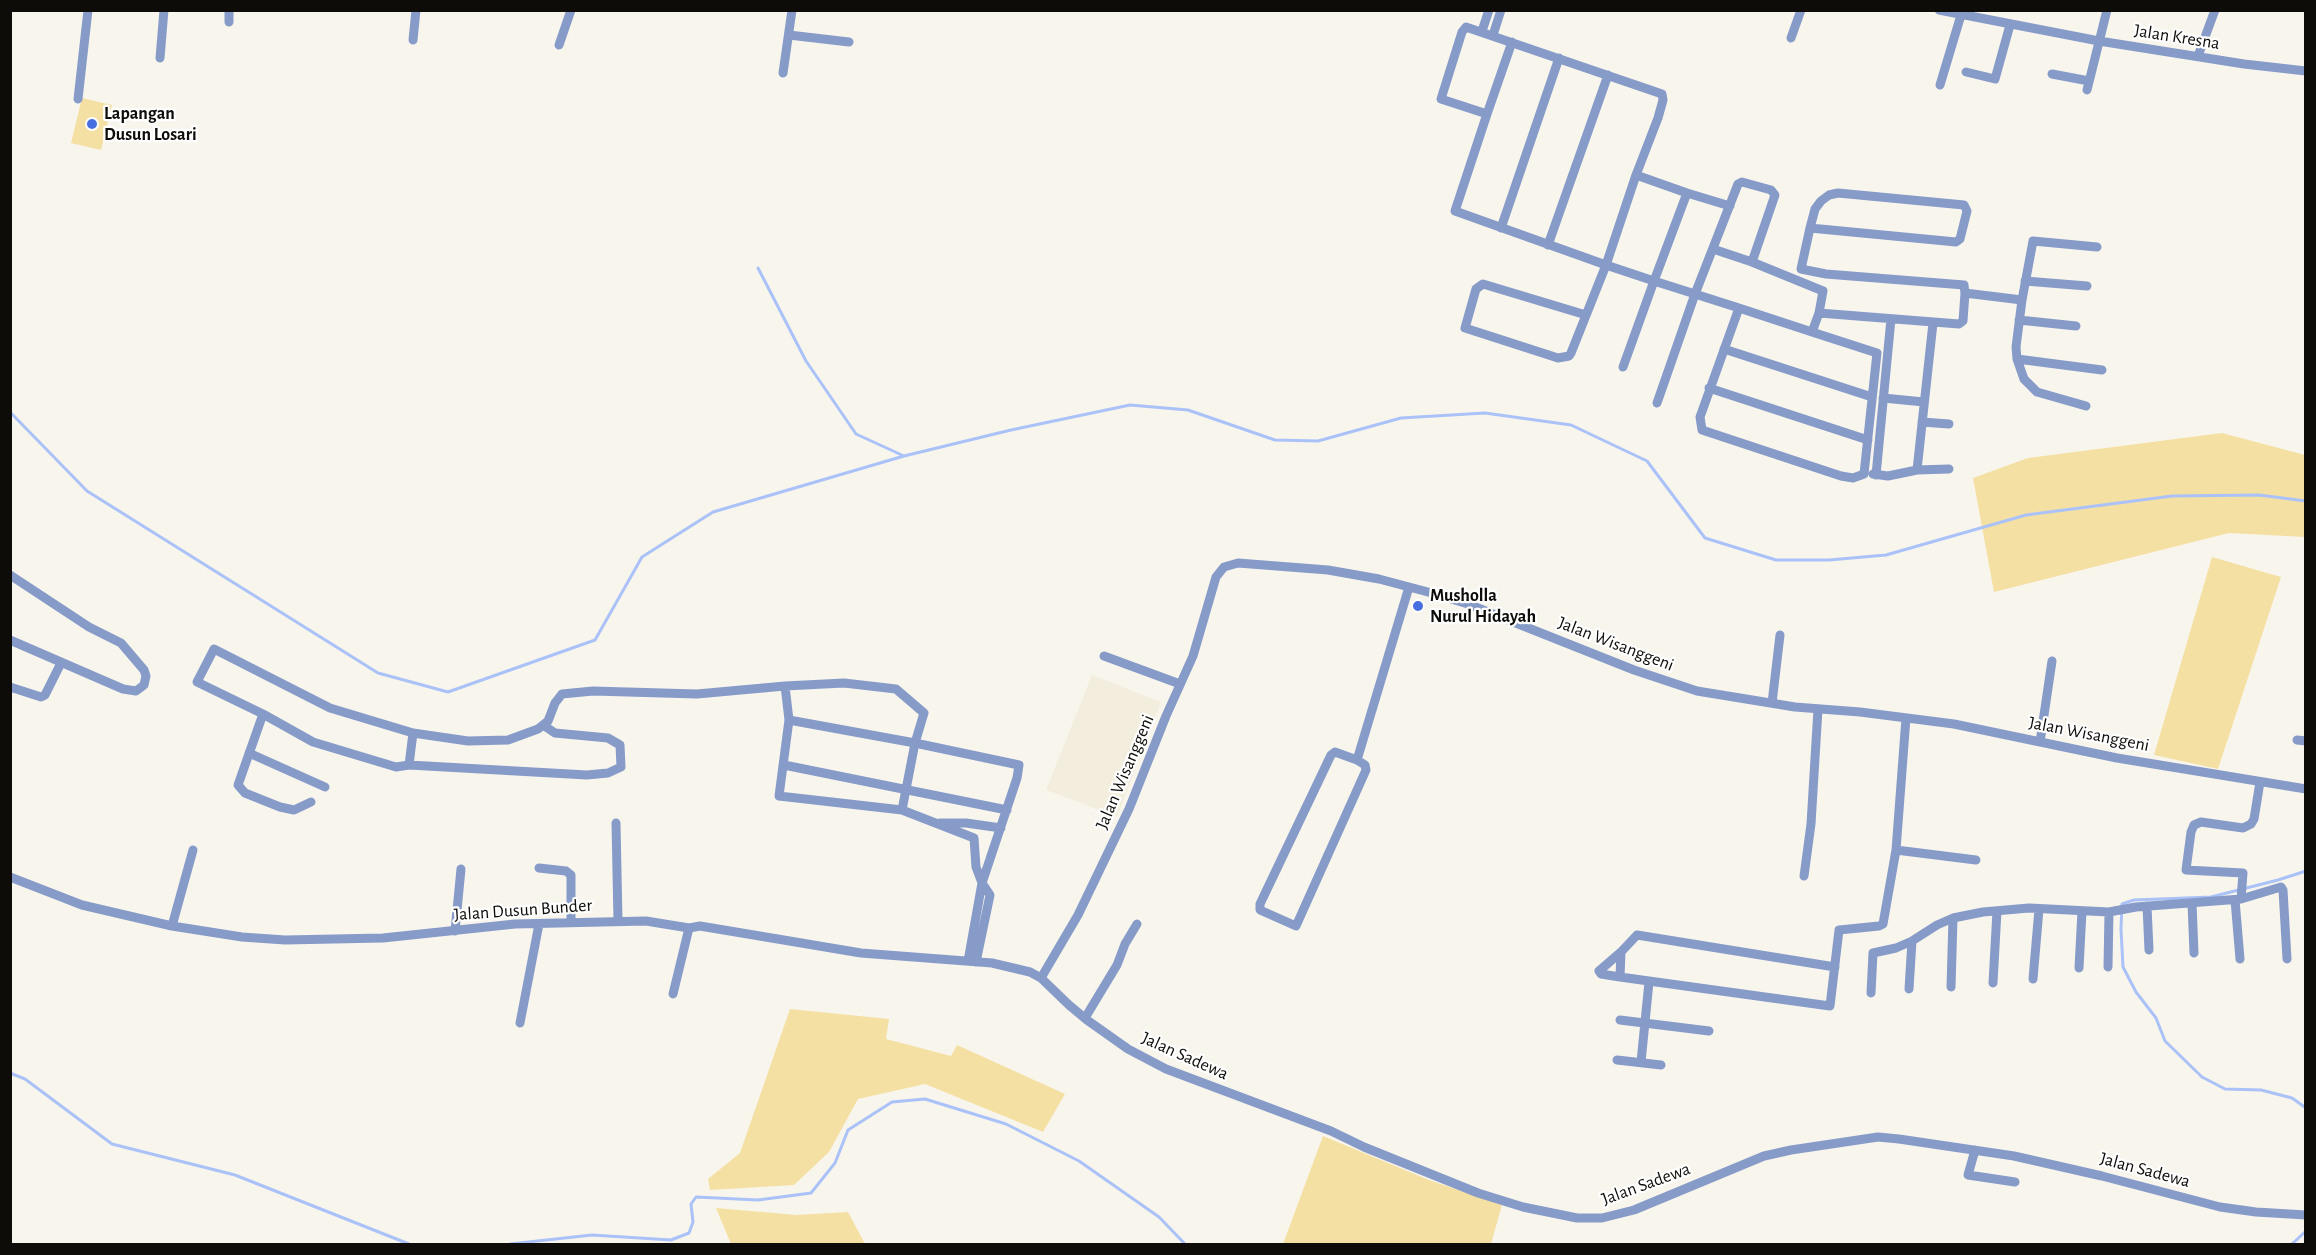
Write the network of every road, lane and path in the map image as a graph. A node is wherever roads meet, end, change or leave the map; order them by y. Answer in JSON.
{"nodes":[{"id":1,"x":87,"y":10,"type":"edge"},
{"id":2,"x":164,"y":10,"type":"edge"},
{"id":3,"x":229,"y":10,"type":"edge"},
{"id":4,"x":416,"y":10,"type":"edge"},
{"id":5,"x":571,"y":10,"type":"edge"},
{"id":6,"x":792,"y":10,"type":"edge"},
{"id":7,"x":1490,"y":10,"type":"edge"},
{"id":8,"x":1502,"y":10,"type":"edge"},
{"id":9,"x":1801,"y":10,"type":"edge"},
{"id":10,"x":1939,"y":10,"type":"edge"},
{"id":11,"x":2107,"y":10,"type":"edge"},
{"id":12,"x":2215,"y":10,"type":"edge"},
{"id":13,"x":1973,"y":14,"type":"edge"},
{"id":14,"x":1961,"y":15,"type":"junction"},
{"id":15,"x":229,"y":22,"type":"dead end"},
{"id":16,"x":2010,"y":25,"type":"junction"},
{"id":17,"x":1482,"y":31,"type":"junction"},
{"id":18,"x":789,"y":35,"type":"junction"},
{"id":19,"x":1493,"y":35,"type":"junction"},
{"id":20,"x":1791,"y":38,"type":"dead end"},
{"id":21,"x":413,"y":40,"type":"dead end"},
{"id":22,"x":2099,"y":41,"type":"junction"},
{"id":23,"x":849,"y":42,"type":"dead end"},
{"id":24,"x":1512,"y":42,"type":"junction"},
{"id":25,"x":559,"y":45,"type":"dead end"},
{"id":26,"x":2198,"y":56,"type":"junction"},
{"id":27,"x":160,"y":58,"type":"dead end"},
{"id":28,"x":1559,"y":58,"type":"junction"},
{"id":29,"x":2306,"y":71,"type":"edge"},
{"id":30,"x":1966,"y":72,"type":"dead end"},
{"id":31,"x":783,"y":73,"type":"dead end"},
{"id":32,"x":2052,"y":74,"type":"dead end"},
{"id":33,"x":1608,"y":75,"type":"junction"},
{"id":34,"x":1940,"y":85,"type":"dead end"},
{"id":35,"x":78,"y":99,"type":"dead end"},
{"id":36,"x":1486,"y":114,"type":"junction"},
{"id":37,"x":1636,"y":175,"type":"junction"},
{"id":38,"x":1687,"y":193,"type":"junction"},
{"id":39,"x":1730,"y":206,"type":"junction"},
{"id":40,"x":1501,"y":228,"type":"junction"},
{"id":41,"x":1809,"y":228,"type":"junction"},
{"id":42,"x":1548,"y":245,"type":"junction"},
{"id":43,"x":2097,"y":247,"type":"dead end"},
{"id":44,"x":1713,"y":249,"type":"junction"},
{"id":45,"x":1752,"y":262,"type":"junction"},
{"id":46,"x":1606,"y":265,"type":"junction"},
{"id":47,"x":1801,"y":269,"type":"junction"},
{"id":48,"x":1826,"y":274,"type":"junction"},
{"id":49,"x":1797,"y":280,"type":"junction"},
{"id":50,"x":2025,"y":280,"type":"junction"},
{"id":51,"x":1654,"y":281,"type":"junction"},
{"id":52,"x":2086,"y":286,"type":"dead end"},
{"id":53,"x":1823,"y":291,"type":"junction"},
{"id":54,"x":1965,"y":293,"type":"junction"},
{"id":55,"x":1695,"y":294,"type":"junction"},
{"id":56,"x":2022,"y":300,"type":"junction"},
{"id":57,"x":1738,"y":308,"type":"junction"},
{"id":58,"x":1819,"y":313,"type":"junction"},
{"id":59,"x":1586,"y":315,"type":"junction"},
{"id":60,"x":1891,"y":319,"type":"junction"},
{"id":61,"x":2019,"y":320,"type":"junction"},
{"id":62,"x":1933,"y":323,"type":"junction"},
{"id":63,"x":2076,"y":326,"type":"dead end"},
{"id":64,"x":1812,"y":332,"type":"junction"},
{"id":65,"x":1724,"y":349,"type":"junction"},
{"id":66,"x":2017,"y":359,"type":"junction"},
{"id":67,"x":1623,"y":367,"type":"dead end"},
{"id":68,"x":2102,"y":370,"type":"dead end"},
{"id":69,"x":1709,"y":388,"type":"junction"},
{"id":70,"x":1872,"y":397,"type":"junction"},
{"id":71,"x":1883,"y":398,"type":"junction"},
{"id":72,"x":1924,"y":402,"type":"junction"},
{"id":73,"x":1657,"y":403,"type":"dead end"},
{"id":74,"x":2086,"y":406,"type":"dead end"},
{"id":75,"x":1922,"y":422,"type":"junction"},
{"id":76,"x":1949,"y":424,"type":"dead end"},
{"id":77,"x":1868,"y":440,"type":"junction"},
{"id":78,"x":1949,"y":469,"type":"dead end"},
{"id":79,"x":1917,"y":470,"type":"junction"},
{"id":80,"x":1864,"y":474,"type":"junction"},
{"id":81,"x":1876,"y":474,"type":"junction"},
{"id":82,"x":10,"y":574,"type":"edge"},
{"id":83,"x":1409,"y":587,"type":"junction"},
{"id":84,"x":1780,"y":635,"type":"dead end"},
{"id":85,"x":10,"y":640,"type":"edge"},
{"id":86,"x":1104,"y":656,"type":"dead end"},
{"id":87,"x":2052,"y":661,"type":"dead end"},
{"id":88,"x":61,"y":663,"type":"junction"},
{"id":89,"x":1180,"y":684,"type":"junction"},
{"id":90,"x":785,"y":686,"type":"junction"},
{"id":91,"x":10,"y":687,"type":"edge"},
{"id":92,"x":1772,"y":704,"type":"junction"},
{"id":93,"x":1818,"y":709,"type":"junction"},
{"id":94,"x":263,"y":714,"type":"junction"},
{"id":95,"x":1906,"y":718,"type":"junction"},
{"id":96,"x":789,"y":720,"type":"junction"},
{"id":97,"x":543,"y":725,"type":"junction"},
{"id":98,"x":413,"y":733,"type":"junction"},
{"id":99,"x":915,"y":742,"type":"junction"},
{"id":100,"x":2040,"y":742,"type":"junction"},
{"id":101,"x":249,"y":753,"type":"junction"},
{"id":102,"x":1357,"y":760,"type":"junction"},
{"id":103,"x":409,"y":765,"type":"junction"},
{"id":104,"x":784,"y":765,"type":"junction"},
{"id":105,"x":2260,"y":782,"type":"junction"},
{"id":106,"x":325,"y":787,"type":"dead end"},
{"id":107,"x":2306,"y":789,"type":"edge"},
{"id":108,"x":907,"y":790,"type":"junction"},
{"id":109,"x":311,"y":802,"type":"dead end"},
{"id":110,"x":902,"y":810,"type":"junction"},
{"id":111,"x":1007,"y":810,"type":"junction"},
{"id":112,"x":930,"y":822,"type":"junction"},
{"id":113,"x":616,"y":823,"type":"dead end"},
{"id":114,"x":966,"y":823,"type":"junction"},
{"id":115,"x":1001,"y":828,"type":"junction"},
{"id":116,"x":974,"y":838,"type":"junction"},
{"id":117,"x":193,"y":850,"type":"dead end"},
{"id":118,"x":1896,"y":850,"type":"junction"},
{"id":119,"x":1976,"y":860,"type":"dead end"},
{"id":120,"x":539,"y":868,"type":"dead end"},
{"id":121,"x":461,"y":869,"type":"dead end"},
{"id":122,"x":1804,"y":876,"type":"dead end"},
{"id":123,"x":10,"y":877,"type":"edge"},
{"id":124,"x":982,"y":883,"type":"junction"},
{"id":125,"x":2239,"y":898,"type":"junction"},
{"id":126,"x":2192,"y":903,"type":"junction"},
{"id":127,"x":2148,"y":906,"type":"junction"},
{"id":128,"x":2039,"y":909,"type":"junction"},
{"id":129,"x":2082,"y":910,"type":"junction"},
{"id":130,"x":1997,"y":911,"type":"junction"},
{"id":131,"x":2112,"y":911,"type":"junction"},
{"id":132,"x":1953,"y":918,"type":"junction"},
{"id":133,"x":618,"y":921,"type":"junction"},
{"id":134,"x":571,"y":922,"type":"junction"},
{"id":135,"x":539,"y":924,"type":"junction"},
{"id":136,"x":1137,"y":924,"type":"dead end"},
{"id":137,"x":172,"y":926,"type":"junction"},
{"id":138,"x":688,"y":928,"type":"junction"},
{"id":139,"x":455,"y":931,"type":"junction"},
{"id":140,"x":1912,"y":941,"type":"junction"},
{"id":141,"x":2149,"y":950,"type":"dead end"},
{"id":142,"x":1621,"y":952,"type":"junction"},
{"id":143,"x":2194,"y":953,"type":"dead end"},
{"id":144,"x":2240,"y":959,"type":"dead end"},
{"id":145,"x":2287,"y":959,"type":"dead end"},
{"id":146,"x":972,"y":961,"type":"junction"},
{"id":147,"x":1835,"y":967,"type":"junction"},
{"id":148,"x":2108,"y":967,"type":"dead end"},
{"id":149,"x":2079,"y":968,"type":"dead end"},
{"id":150,"x":1620,"y":977,"type":"junction"},
{"id":151,"x":1041,"y":978,"type":"junction"},
{"id":152,"x":2033,"y":979,"type":"dead end"},
{"id":153,"x":1649,"y":982,"type":"junction"},
{"id":154,"x":1993,"y":983,"type":"dead end"},
{"id":155,"x":1951,"y":987,"type":"dead end"},
{"id":156,"x":1909,"y":989,"type":"dead end"},
{"id":157,"x":1871,"y":993,"type":"dead end"},
{"id":158,"x":673,"y":994,"type":"dead end"},
{"id":159,"x":1085,"y":1018,"type":"junction"},
{"id":160,"x":1620,"y":1020,"type":"dead end"},
{"id":161,"x":520,"y":1023,"type":"dead end"},
{"id":162,"x":1645,"y":1023,"type":"junction"},
{"id":163,"x":1709,"y":1031,"type":"dead end"},
{"id":164,"x":1617,"y":1060,"type":"dead end"},
{"id":165,"x":1641,"y":1062,"type":"junction"},
{"id":166,"x":1661,"y":1065,"type":"dead end"},
{"id":167,"x":1975,"y":1150,"type":"junction"},
{"id":168,"x":2015,"y":1182,"type":"dead end"},
{"id":169,"x":2306,"y":1215,"type":"edge"}],
"edges":[{"from":1,"to":35,"type":"street"},
{"from":2,"to":27,"type":"street"},
{"from":3,"to":15,"type":"street"},
{"from":4,"to":21,"type":"street"},
{"from":5,"to":25,"type":"street"},
{"from":6,"to":18,"type":"street"},
{"from":7,"to":17,"type":"street"},
{"from":8,"to":19,"type":"street"},
{"from":9,"to":20,"type":"street"},
{"from":10,"to":14,"type":"street","name":"Jalan Kresna"},
{"from":11,"to":22,"type":"street"},
{"from":12,"to":26,"type":"street"},
{"from":13,"to":14,"type":"street","name":"Jalan Kresna"},
{"from":13,"to":16,"type":"street","name":"Jalan Kresna"},
{"from":14,"to":34,"type":"street"},
{"from":16,"to":22,"type":"street","name":"Jalan Kresna"},
{"from":16,"to":30,"type":"street"},
{"from":17,"to":19,"type":"street"},
{"from":17,"to":36,"type":"street"},
{"from":18,"to":23,"type":"street"},
{"from":18,"to":31,"type":"street"},
{"from":19,"to":24,"type":"street"},
{"from":22,"to":26,"type":"street","name":"Jalan Kresna"},
{"from":22,"to":32,"type":"street"},
{"from":24,"to":28,"type":"street"},
{"from":24,"to":36,"type":"street"},
{"from":26,"to":29,"type":"street","name":"Jalan Kresna"},
{"from":28,"to":33,"type":"street"},
{"from":28,"to":40,"type":"street"},
{"from":33,"to":37,"type":"street"},
{"from":33,"to":42,"type":"street"},
{"from":36,"to":40,"type":"street"},
{"from":37,"to":38,"type":"street"},
{"from":37,"to":46,"type":"street"},
{"from":38,"to":39,"type":"street"},
{"from":38,"to":51,"type":"street"},
{"from":39,"to":44,"type":"street"},
{"from":39,"to":45,"type":"street"},
{"from":40,"to":42,"type":"street"},
{"from":41,"to":41,"type":"street"},
{"from":41,"to":47,"type":"street"},
{"from":42,"to":46,"type":"street"},
{"from":43,"to":50,"type":"street"},
{"from":44,"to":45,"type":"street"},
{"from":44,"to":55,"type":"street"},
{"from":45,"to":49,"type":"street"},
{"from":46,"to":51,"type":"street"},
{"from":46,"to":59,"type":"street"},
{"from":47,"to":48,"type":"street"},
{"from":47,"to":49,"type":"street"},
{"from":48,"to":53,"type":"street"},
{"from":48,"to":54,"type":"street"},
{"from":49,"to":53,"type":"street"},
{"from":50,"to":52,"type":"street"},
{"from":50,"to":56,"type":"street"},
{"from":51,"to":55,"type":"street"},
{"from":51,"to":67,"type":"street"},
{"from":53,"to":58,"type":"street"},
{"from":54,"to":56,"type":"street"},
{"from":54,"to":62,"type":"street"},
{"from":55,"to":57,"type":"street"},
{"from":55,"to":73,"type":"street"},
{"from":56,"to":61,"type":"street"},
{"from":57,"to":64,"type":"street"},
{"from":57,"to":65,"type":"street"},
{"from":58,"to":60,"type":"street"},
{"from":58,"to":64,"type":"street"},
{"from":59,"to":59,"type":"street"},
{"from":60,"to":62,"type":"street"},
{"from":60,"to":71,"type":"street"},
{"from":61,"to":63,"type":"street"},
{"from":61,"to":66,"type":"street"},
{"from":62,"to":72,"type":"street"},
{"from":64,"to":70,"type":"street"},
{"from":65,"to":69,"type":"street"},
{"from":65,"to":70,"type":"street"},
{"from":66,"to":68,"type":"street"},
{"from":66,"to":74,"type":"street"},
{"from":69,"to":77,"type":"street"},
{"from":69,"to":80,"type":"street"},
{"from":70,"to":77,"type":"street"},
{"from":71,"to":72,"type":"street"},
{"from":71,"to":81,"type":"street"},
{"from":72,"to":75,"type":"street"},
{"from":75,"to":76,"type":"street"},
{"from":75,"to":79,"type":"street"},
{"from":77,"to":80,"type":"street"},
{"from":78,"to":79,"type":"street"},
{"from":79,"to":81,"type":"street"},
{"from":80,"to":81,"type":"street"},
{"from":82,"to":88,"type":"street"},
{"from":83,"to":89,"type":"street","name":"Jalan Wisanggeni"},
{"from":83,"to":92,"type":"street","name":"Jalan Wisanggeni"},
{"from":83,"to":102,"type":"street"},
{"from":84,"to":92,"type":"street"},
{"from":85,"to":88,"type":"street"},
{"from":86,"to":89,"type":"street"},
{"from":87,"to":100,"type":"street"},
{"from":88,"to":91,"type":"street"},
{"from":89,"to":151,"type":"street","name":"Jalan Wisanggeni"},
{"from":90,"to":96,"type":"street"},
{"from":90,"to":97,"type":"street"},
{"from":90,"to":99,"type":"street"},
{"from":92,"to":93,"type":"street","name":"Jalan Wisanggeni"},
{"from":93,"to":95,"type":"street","name":"Jalan Wisanggeni"},
{"from":93,"to":122,"type":"street"},
{"from":94,"to":98,"type":"street"},
{"from":94,"to":101,"type":"street"},
{"from":94,"to":103,"type":"street"},
{"from":95,"to":100,"type":"street","name":"Jalan Wisanggeni"},
{"from":95,"to":118,"type":"street"},
{"from":96,"to":99,"type":"street"},
{"from":96,"to":104,"type":"street"},
{"from":97,"to":98,"type":"street"},
{"from":97,"to":103,"type":"street"},
{"from":98,"to":103,"type":"street"},
{"from":99,"to":108,"type":"street"},
{"from":99,"to":111,"type":"street"},
{"from":100,"to":105,"type":"street","name":"Jalan Wisanggeni"},
{"from":101,"to":106,"type":"street"},
{"from":101,"to":109,"type":"street"},
{"from":102,"to":102,"type":"street"},
{"from":104,"to":108,"type":"street"},
{"from":104,"to":110,"type":"street"},
{"from":105,"to":107,"type":"street","name":"Jalan Wisanggeni"},
{"from":105,"to":125,"type":"street"},
{"from":108,"to":110,"type":"street"},
{"from":108,"to":111,"type":"street"},
{"from":110,"to":112,"type":"street"},
{"from":111,"to":115,"type":"street"},
{"from":112,"to":114,"type":"street"},
{"from":112,"to":116,"type":"street"},
{"from":113,"to":133,"type":"street"},
{"from":114,"to":115,"type":"street"},
{"from":114,"to":116,"type":"street"},
{"from":115,"to":124,"type":"street"},
{"from":116,"to":124,"type":"street"},
{"from":117,"to":137,"type":"street"},
{"from":118,"to":119,"type":"street"},
{"from":118,"to":147,"type":"street"},
{"from":120,"to":134,"type":"street"},
{"from":121,"to":139,"type":"street"},
{"from":123,"to":137,"type":"street","name":"Jalan Dusun Bunder"},
{"from":124,"to":146,"type":"street"},
{"from":125,"to":126,"type":"street"},
{"from":125,"to":144,"type":"street"},
{"from":125,"to":145,"type":"street"},
{"from":126,"to":127,"type":"street"},
{"from":126,"to":143,"type":"street"},
{"from":127,"to":131,"type":"street"},
{"from":127,"to":141,"type":"street"},
{"from":128,"to":129,"type":"street"},
{"from":128,"to":130,"type":"street"},
{"from":128,"to":152,"type":"street"},
{"from":129,"to":131,"type":"street"},
{"from":129,"to":149,"type":"street"},
{"from":130,"to":132,"type":"street"},
{"from":130,"to":154,"type":"street"},
{"from":131,"to":148,"type":"street"},
{"from":132,"to":140,"type":"street"},
{"from":132,"to":155,"type":"street"},
{"from":133,"to":134,"type":"street","name":"Jalan Dusun Bunder"},
{"from":133,"to":138,"type":"street","name":"Jalan Dusun Bunder"},
{"from":134,"to":135,"type":"street","name":"Jalan Dusun Bunder"},
{"from":135,"to":139,"type":"street","name":"Jalan Dusun Bunder"},
{"from":135,"to":161,"type":"street"},
{"from":136,"to":159,"type":"street"},
{"from":137,"to":139,"type":"street","name":"Jalan Dusun Bunder"},
{"from":138,"to":146,"type":"street","name":"Jalan Dusun Bunder"},
{"from":138,"to":158,"type":"street"},
{"from":140,"to":156,"type":"street"},
{"from":140,"to":157,"type":"street"},
{"from":142,"to":147,"type":"street"},
{"from":142,"to":150,"type":"street"},
{"from":142,"to":150,"type":"street"},
{"from":146,"to":151,"type":"street","name":"Jalan Dusun Bunder"},
{"from":147,"to":153,"type":"street"},
{"from":150,"to":153,"type":"street"},
{"from":151,"to":159,"type":"street","name":"Jalan Sadewa"},
{"from":153,"to":162,"type":"street"},
{"from":159,"to":167,"type":"street","name":"Jalan Sadewa"},
{"from":160,"to":162,"type":"street"},
{"from":162,"to":163,"type":"street"},
{"from":162,"to":165,"type":"street"},
{"from":164,"to":165,"type":"street"},
{"from":165,"to":166,"type":"street"},
{"from":167,"to":168,"type":"street"},
{"from":167,"to":169,"type":"street","name":"Jalan Sadewa"}]}
